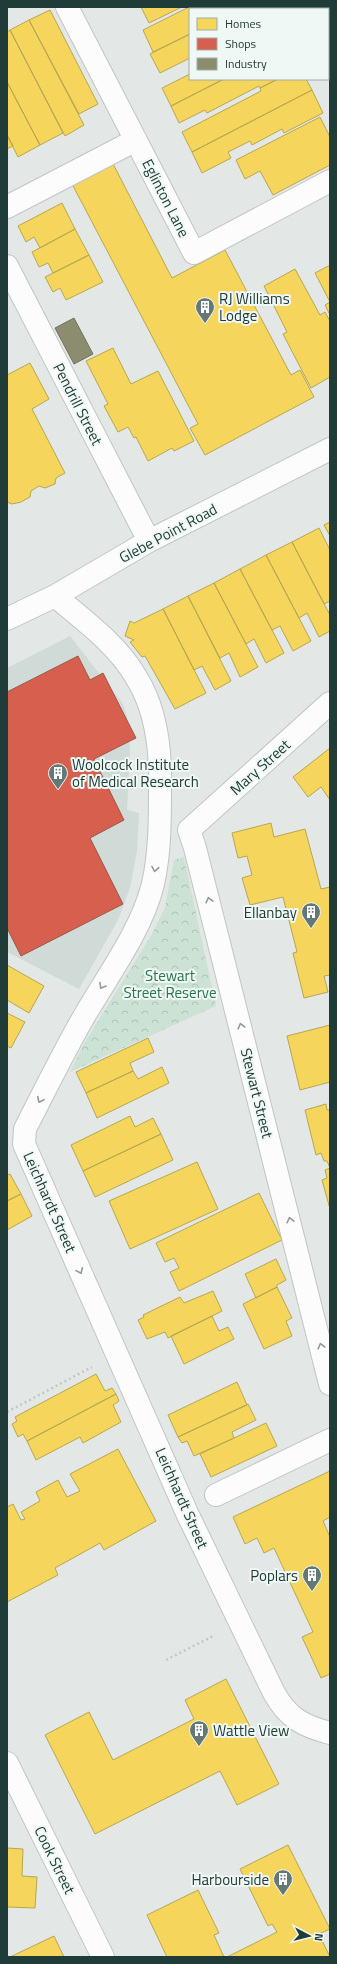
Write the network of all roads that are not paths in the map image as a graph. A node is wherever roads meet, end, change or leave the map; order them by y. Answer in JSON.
{"nodes":[{"id":1,"x":67,"y":7,"type":"edge"},
{"id":2,"x":136,"y":140,"type":"junction"},
{"id":3,"x":330,"y":181,"type":"edge"},
{"id":4,"x":7,"y":207,"type":"edge"},
{"id":5,"x":7,"y":266,"type":"edge"},
{"id":6,"x":330,"y":449,"type":"edge"},
{"id":7,"x":149,"y":541,"type":"junction"},
{"id":8,"x":55,"y":596,"type":"junction"},
{"id":9,"x":7,"y":620,"type":"edge"},
{"id":10,"x":330,"y":702,"type":"edge"},
{"id":11,"x":160,"y":830,"type":"junction"},
{"id":12,"x":189,"y":830,"type":"junction"},
{"id":13,"x":330,"y":1384,"type":"edge"},
{"id":14,"x":330,"y":1440,"type":"edge"},
{"id":15,"x":216,"y":1495,"type":"dead end"},
{"id":16,"x":330,"y":1733,"type":"edge"},
{"id":17,"x":7,"y":1763,"type":"edge"},
{"id":18,"x":103,"y":1957,"type":"edge"}],
"edges":[{"from":1,"to":2,"type":"street","name":"Eglinton Lane"},
{"from":2,"to":3,"type":"street","name":"Eglinton Lane"},
{"from":2,"to":4,"type":"street"},
{"from":5,"to":7,"type":"street","name":"Pendrill Street"},
{"from":6,"to":7,"type":"street","name":"Glebe Point Road"},
{"from":7,"to":8,"type":"street","name":"Glebe Point Road"},
{"from":8,"to":9,"type":"street","name":"Glebe Point Road"},
{"from":8,"to":11,"type":"street","name":"Leichhardt Street"},
{"from":10,"to":12,"type":"street","name":"Mary Street"},
{"from":11,"to":12,"type":"street"},
{"from":11,"to":16,"type":"street","name":"Leichhardt Street","one_way":true},
{"from":13,"to":12,"type":"street","name":"Stewart Street","one_way":true},
{"from":14,"to":15,"type":"street"},
{"from":17,"to":18,"type":"street","name":"Cook Street"}]}
